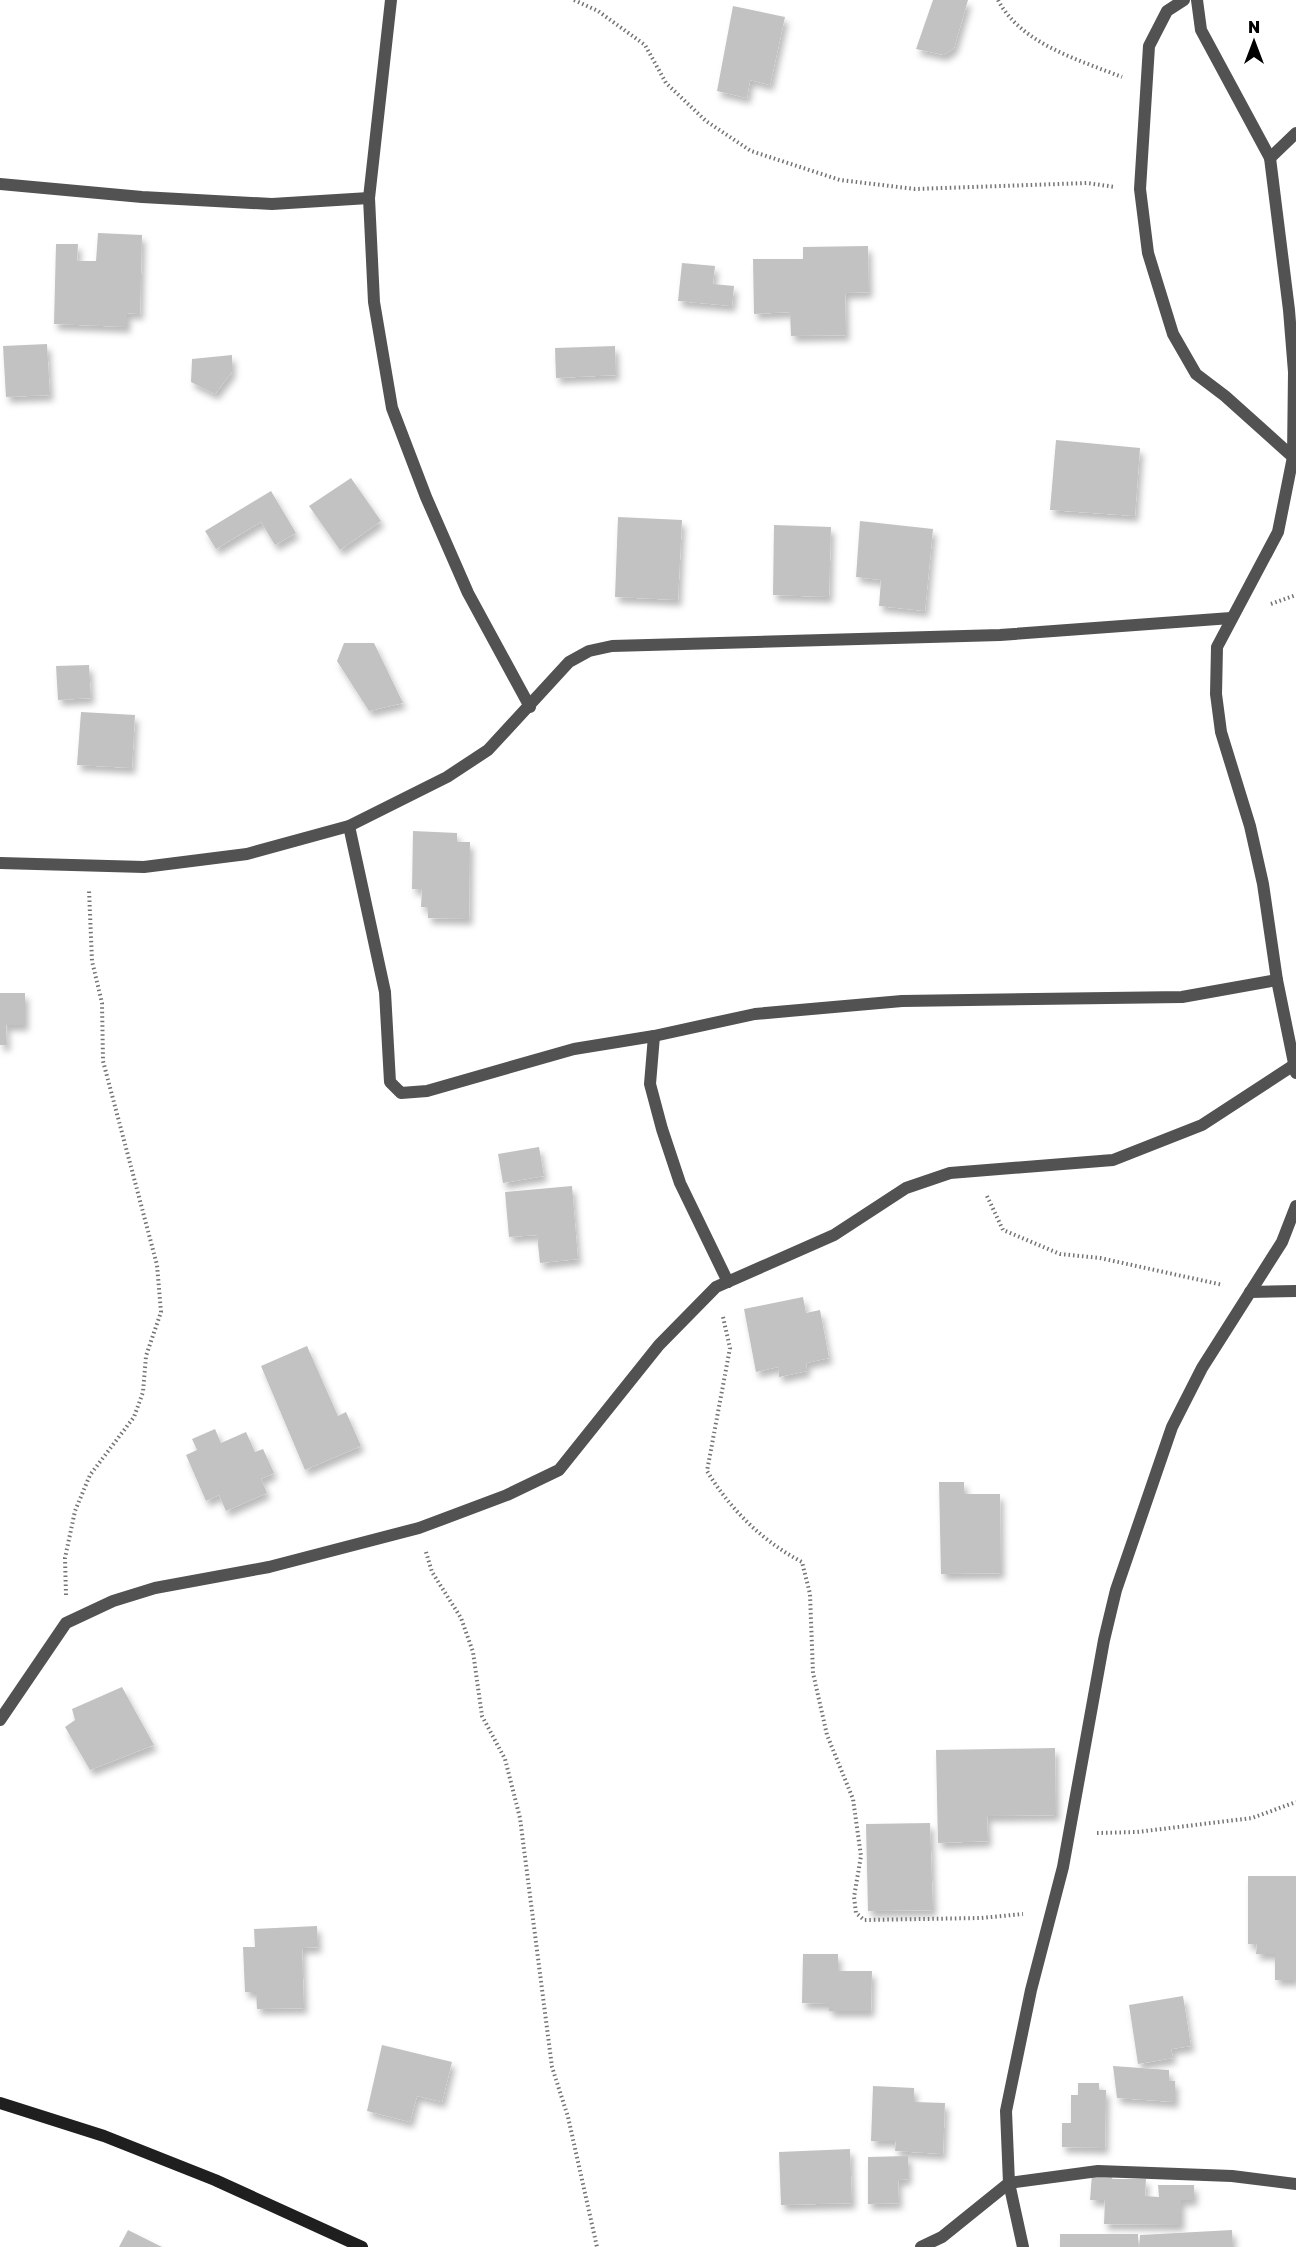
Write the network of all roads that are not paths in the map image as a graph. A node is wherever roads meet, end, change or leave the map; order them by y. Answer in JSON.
{"nodes":[{"id":1,"x":391,"y":0,"type":"edge"},
{"id":2,"x":1184,"y":0,"type":"edge"},
{"id":3,"x":1197,"y":0,"type":"edge"},
{"id":4,"x":1296,"y":133,"type":"edge"},
{"id":5,"x":1270,"y":158,"type":"junction"},
{"id":6,"x":0,"y":184,"type":"edge"},
{"id":7,"x":369,"y":198,"type":"junction"},
{"id":8,"x":1293,"y":457,"type":"junction"},
{"id":9,"x":1230,"y":618,"type":"junction"},
{"id":10,"x":530,"y":707,"type":"junction"},
{"id":11,"x":350,"y":826,"type":"junction"},
{"id":12,"x":0,"y":863,"type":"edge"},
{"id":13,"x":1276,"y":980,"type":"junction"},
{"id":14,"x":654,"y":1036,"type":"junction"},
{"id":15,"x":1295,"y":1069,"type":"edge"},
{"id":16,"x":1296,"y":1206,"type":"edge"},
{"id":17,"x":722,"y":1285,"type":"junction"},
{"id":18,"x":1296,"y":1291,"type":"edge"},
{"id":19,"x":1250,"y":1292,"type":"junction"},
{"id":20,"x":0,"y":1720,"type":"edge"},
{"id":21,"x":0,"y":2103,"type":"edge"},
{"id":22,"x":1009,"y":2183,"type":"junction"},
{"id":23,"x":1296,"y":2184,"type":"edge"},
{"id":24,"x":362,"y":2247,"type":"edge"},
{"id":25,"x":921,"y":2247,"type":"edge"},
{"id":26,"x":1023,"y":2247,"type":"edge"}],
"edges":[{"from":1,"to":7,"type":"street"},
{"from":2,"to":8,"type":"street"},
{"from":3,"to":5,"type":"street"},
{"from":4,"to":5,"type":"street"},
{"from":5,"to":8,"type":"street"},
{"from":6,"to":7,"type":"street"},
{"from":7,"to":10,"type":"street"},
{"from":8,"to":9,"type":"street"},
{"from":9,"to":10,"type":"street"},
{"from":9,"to":13,"type":"street"},
{"from":10,"to":11,"type":"street"},
{"from":11,"to":12,"type":"street"},
{"from":11,"to":14,"type":"street"},
{"from":13,"to":14,"type":"street"},
{"from":13,"to":15,"type":"street"},
{"from":14,"to":17,"type":"street"},
{"from":15,"to":17,"type":"street"},
{"from":16,"to":19,"type":"street"},
{"from":17,"to":20,"type":"street"},
{"from":18,"to":19,"type":"street"},
{"from":19,"to":22,"type":"street"},
{"from":21,"to":24,"type":"main road"},
{"from":22,"to":23,"type":"street"},
{"from":22,"to":25,"type":"street"},
{"from":22,"to":26,"type":"street"}]}
